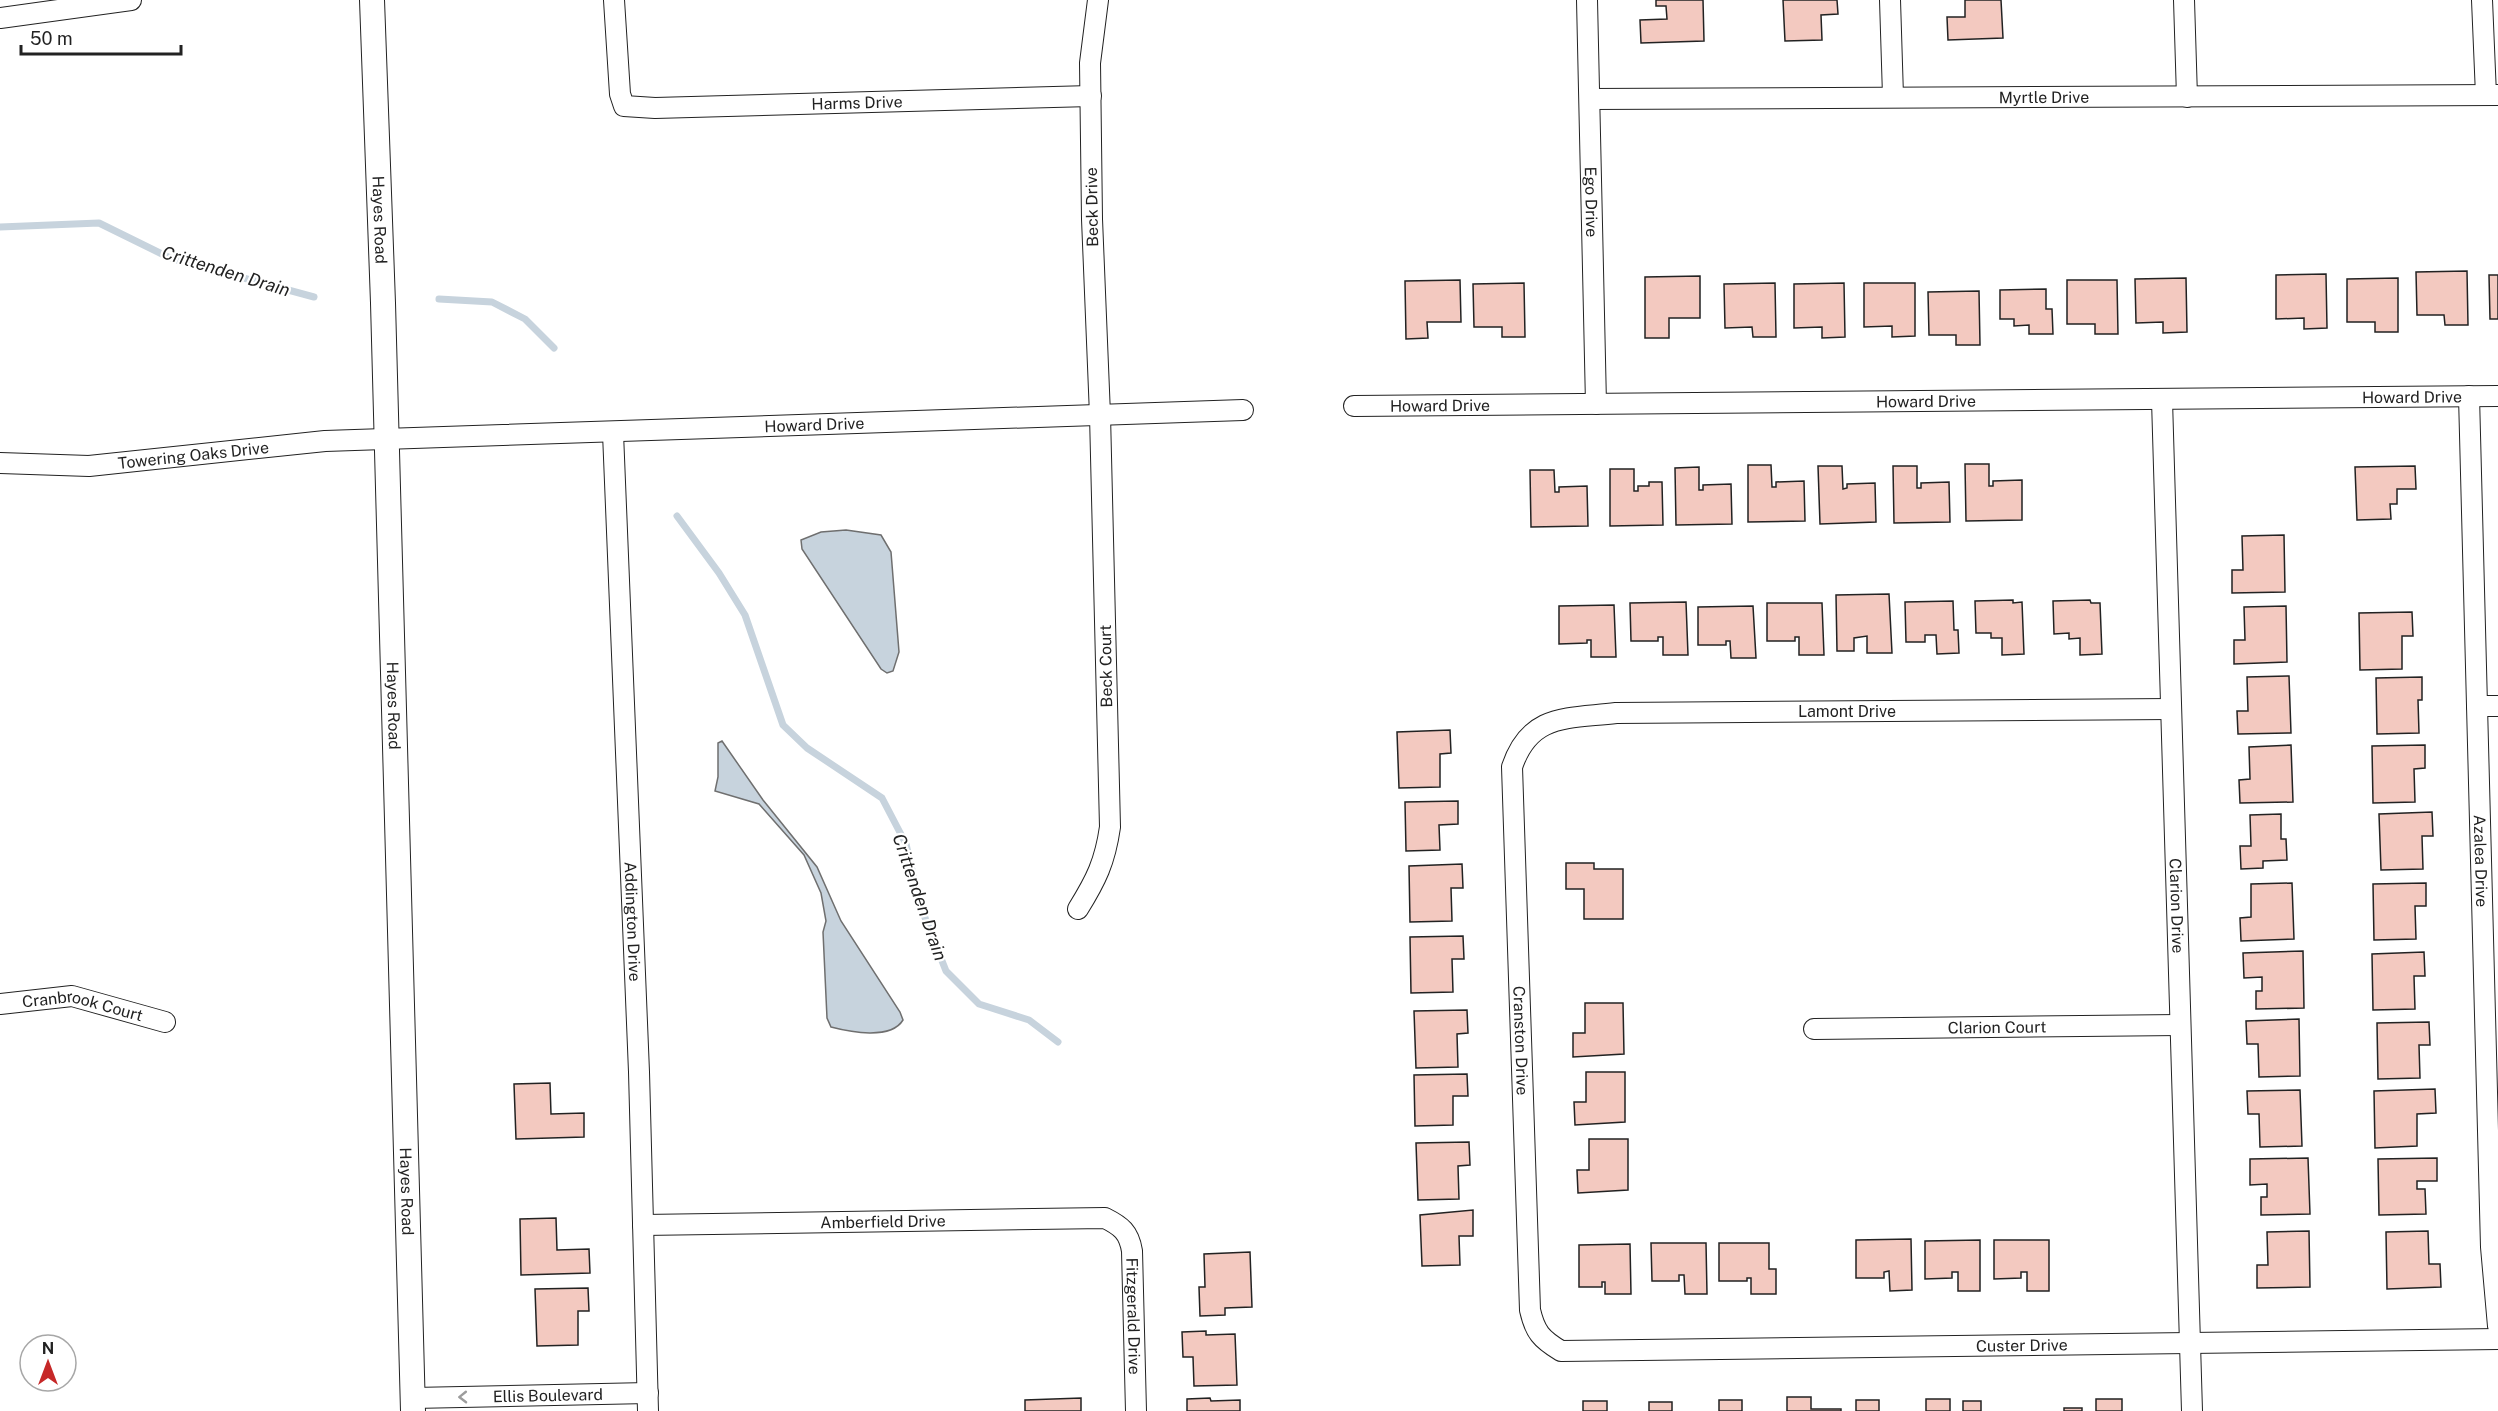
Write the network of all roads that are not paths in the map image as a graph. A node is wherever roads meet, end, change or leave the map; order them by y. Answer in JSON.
{"nodes":[{"id":1,"x":372,"y":0,"type":"edge"},
{"id":2,"x":614,"y":0,"type":"edge"},
{"id":3,"x":1098,"y":0,"type":"edge"},
{"id":4,"x":1587,"y":0,"type":"edge"},
{"id":5,"x":1890,"y":0,"type":"edge"},
{"id":6,"x":2184,"y":0,"type":"edge"},
{"id":7,"x":2482,"y":0,"type":"edge"},
{"id":8,"x":131,"y":1,"type":"edge"},
{"id":9,"x":0,"y":18,"type":"edge"},
{"id":10,"x":2492,"y":95,"type":"edge"},
{"id":11,"x":1090,"y":96,"type":"junction"},
{"id":12,"x":1893,"y":96,"type":"junction"},
{"id":13,"x":2187,"y":97,"type":"junction"},
{"id":14,"x":1590,"y":99,"type":"junction"},
{"id":15,"x":2469,"y":396,"type":"junction"},
{"id":16,"x":2498,"y":396,"type":"edge"},
{"id":17,"x":2162,"y":400,"type":"junction"},
{"id":18,"x":1596,"y":404,"type":"junction"},
{"id":19,"x":1354,"y":406,"type":"dead end"},
{"id":20,"x":1243,"y":410,"type":"dead end"},
{"id":21,"x":1100,"y":415,"type":"junction"},
{"id":22,"x":613,"y":433,"type":"junction"},
{"id":23,"x":386,"y":440,"type":"junction"},
{"id":24,"x":0,"y":463,"type":"edge"},
{"id":25,"x":2477,"y":706,"type":"junction"},
{"id":26,"x":2498,"y":706,"type":"edge"},
{"id":27,"x":2171,"y":709,"type":"junction"},
{"id":28,"x":1528,"y":735,"type":"joint"},
{"id":29,"x":1078,"y":909,"type":"dead end"},
{"id":30,"x":0,"y":1004,"type":"edge"},
{"id":31,"x":2492,"y":1006,"type":"edge"},
{"id":32,"x":165,"y":1022,"type":"dead end"},
{"id":33,"x":2180,"y":1025,"type":"junction"},
{"id":34,"x":1814,"y":1029,"type":"dead end"},
{"id":35,"x":643,"y":1225,"type":"junction"},
{"id":36,"x":1120,"y":1225,"type":"joint"},
{"id":37,"x":2498,"y":1326,"type":"edge"},
{"id":38,"x":2498,"y":1339,"type":"edge"},
{"id":39,"x":1549,"y":1344,"type":"joint"},
{"id":40,"x":2191,"y":1344,"type":"junction"},
{"id":41,"x":648,"y":1402,"type":"edge"},
{"id":42,"x":413,"y":1404,"type":"edge"},
{"id":43,"x":1136,"y":1411,"type":"edge"},
{"id":44,"x":2192,"y":1411,"type":"edge"}],
"edges":[{"from":1,"to":23,"type":"street","name":"Hayes Road"},
{"from":2,"to":11,"type":"street","name":"Harms Drive"},
{"from":3,"to":11,"type":"street","name":"Beck Drive"},
{"from":4,"to":14,"type":"street","name":"Ego Drive"},
{"from":5,"to":12,"type":"street"},
{"from":6,"to":13,"type":"street"},
{"from":7,"to":10,"type":"street"},
{"from":8,"to":9,"type":"street"},
{"from":10,"to":13,"type":"street","name":"Myrtle Drive"},
{"from":11,"to":21,"type":"street","name":"Beck Drive"},
{"from":12,"to":13,"type":"street","name":"Myrtle Drive"},
{"from":12,"to":14,"type":"street","name":"Myrtle Drive"},
{"from":14,"to":18,"type":"street","name":"Ego Drive"},
{"from":15,"to":16,"type":"street","name":"Howard Drive"},
{"from":15,"to":17,"type":"street","name":"Howard Drive"},
{"from":15,"to":25,"type":"street","name":"Azalea Drive"},
{"from":17,"to":18,"type":"street","name":"Howard Drive"},
{"from":17,"to":27,"type":"street","name":"Clarion Drive"},
{"from":18,"to":19,"type":"street","name":"Howard Drive"},
{"from":20,"to":21,"type":"street","name":"Howard Drive"},
{"from":21,"to":22,"type":"street","name":"Howard Drive"},
{"from":21,"to":29,"type":"street","name":"Beck Court"},
{"from":22,"to":23,"type":"street","name":"Howard Drive"},
{"from":22,"to":35,"type":"street","name":"Addington Drive"},
{"from":23,"to":24,"type":"street","name":"Towering Oaks Drive"},
{"from":23,"to":42,"type":"street","name":"Hayes Road"},
{"from":25,"to":26,"type":"street"},
{"from":25,"to":31,"type":"street","name":"Azalea Drive"},
{"from":27,"to":28,"type":"street","name":"Lamont Drive"},
{"from":27,"to":33,"type":"street","name":"Clarion Drive"},
{"from":28,"to":39,"type":"street","name":"Cranston Drive"},
{"from":30,"to":32,"type":"street","name":"Cranbrook Court"},
{"from":31,"to":37,"type":"street","name":"Azalea Drive"},
{"from":33,"to":34,"type":"street","name":"Clarion Court"},
{"from":33,"to":40,"type":"street","name":"Clarion Drive"},
{"from":35,"to":36,"type":"street","name":"Amberfield Drive"},
{"from":35,"to":41,"type":"street","name":"Addington Drive"},
{"from":36,"to":43,"type":"street","name":"Fitzgerald Drive"},
{"from":38,"to":40,"type":"street","name":"Custer Drive"},
{"from":39,"to":40,"type":"street","name":"Custer Drive"},
{"from":40,"to":44,"type":"street","name":"Clarion Drive"},
{"from":41,"to":42,"type":"street","name":"Ellis Boulevard","one_way":true}]}
